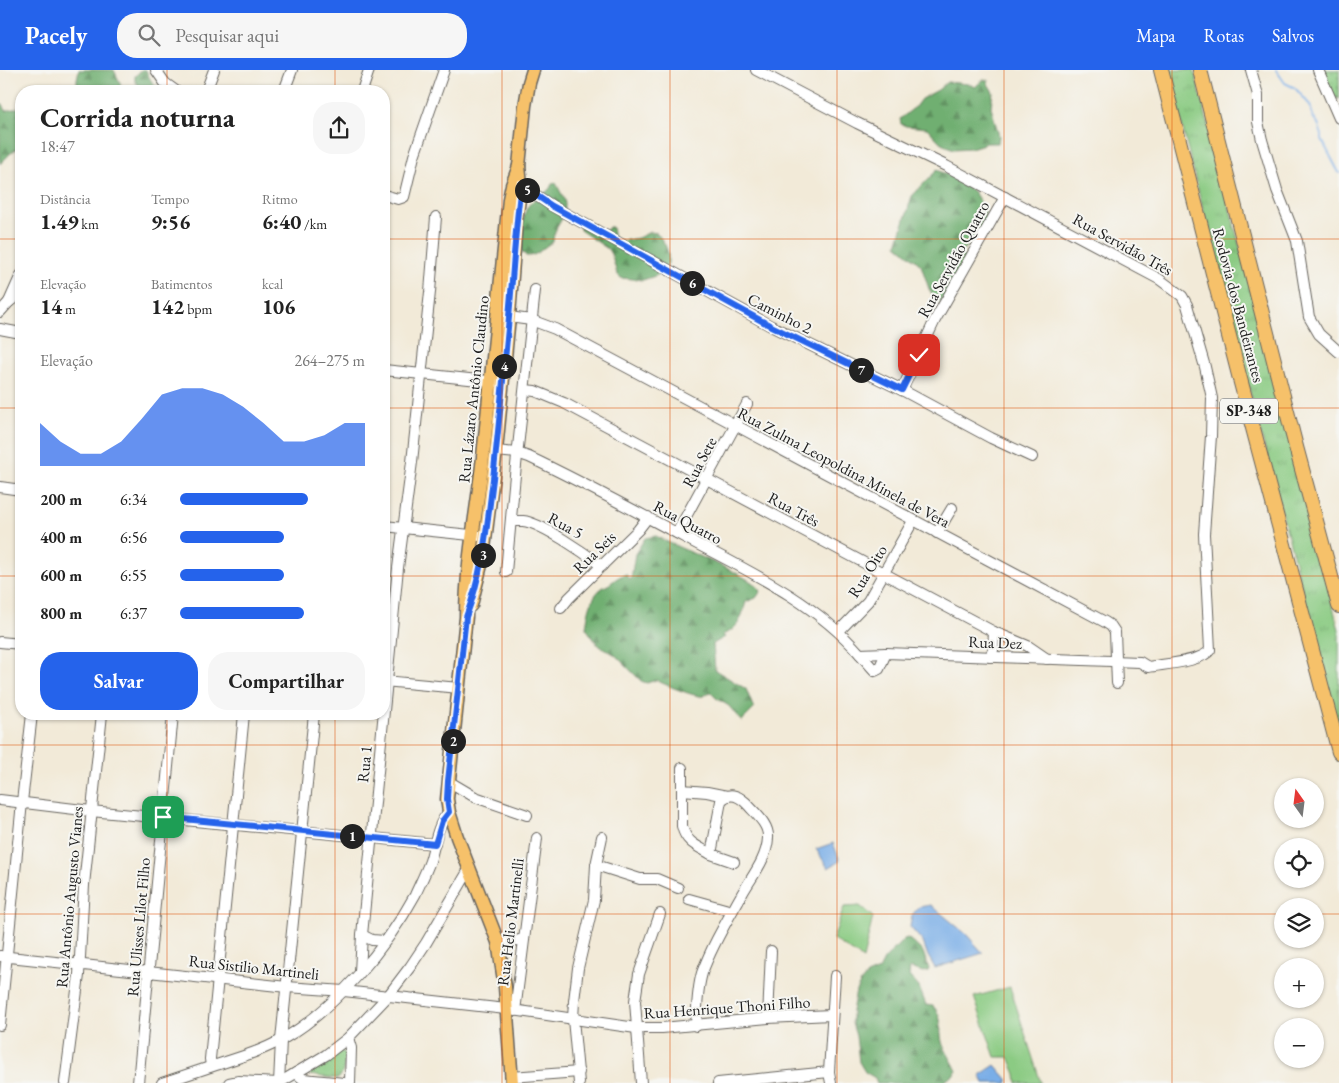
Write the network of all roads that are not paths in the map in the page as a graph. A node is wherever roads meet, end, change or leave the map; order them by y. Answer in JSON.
{"nodes":[{"id":1,"x":156,"y":70,"type":"edge"},
{"id":2,"x":214,"y":70,"type":"edge"},
{"id":3,"x":292,"y":70,"type":"edge"},
{"id":4,"x":369,"y":70,"type":"edge"},
{"id":5,"x":444,"y":70,"type":"edge"},
{"id":6,"x":533,"y":70,"type":"edge"},
{"id":7,"x":756,"y":70,"type":"edge"},
{"id":8,"x":1161,"y":70,"type":"edge"},
{"id":9,"x":1200,"y":70,"type":"edge"},
{"id":10,"x":1251,"y":70,"type":"edge"},
{"id":11,"x":1318,"y":70,"type":"edge"},
{"id":12,"x":168,"y":85,"type":"edge"},
{"id":13,"x":208,"y":85,"type":"edge"},
{"id":14,"x":286,"y":85,"type":"edge"},
{"id":15,"x":364,"y":85,"type":"edge"},
{"id":16,"x":1335,"y":102,"type":"edge"},
{"id":17,"x":1339,"y":118,"type":"edge"},
{"id":18,"x":519,"y":166,"type":"junction"},
{"id":19,"x":521,"y":185,"type":"junction"},
{"id":20,"x":390,"y":196,"type":"edge"},
{"id":21,"x":1005,"y":197,"type":"junction"},
{"id":22,"x":436,"y":217,"type":"dead end"},
{"id":23,"x":15,"y":288,"type":"edge"},
{"id":24,"x":535,"y":290,"type":"dead end"},
{"id":25,"x":15,"y":298,"type":"edge"},
{"id":26,"x":9,"y":302,"type":"junction"},
{"id":27,"x":0,"y":312,"type":"edge"},
{"id":28,"x":509,"y":317,"type":"junction"},
{"id":29,"x":531,"y":320,"type":"junction"},
{"id":30,"x":0,"y":329,"type":"edge"},
{"id":31,"x":15,"y":332,"type":"edge"},
{"id":32,"x":1339,"y":352,"type":"edge"},
{"id":33,"x":390,"y":371,"type":"edge"},
{"id":34,"x":420,"y":374,"type":"junction"},
{"id":35,"x":496,"y":382,"type":"junction"},
{"id":36,"x":525,"y":390,"type":"junction"},
{"id":37,"x":902,"y":390,"type":"junction"},
{"id":38,"x":747,"y":404,"type":"dead end"},
{"id":39,"x":735,"y":426,"type":"junction"},
{"id":40,"x":496,"y":451,"type":"junction"},
{"id":41,"x":517,"y":453,"type":"junction"},
{"id":42,"x":1032,"y":457,"type":"dead end"},
{"id":43,"x":706,"y":480,"type":"junction"},
{"id":44,"x":0,"y":487,"type":"edge"},
{"id":45,"x":15,"y":489,"type":"edge"},
{"id":46,"x":952,"y":508,"type":"dead end"},
{"id":47,"x":648,"y":517,"type":"junction"},
{"id":48,"x":511,"y":521,"type":"junction"},
{"id":49,"x":914,"y":521,"type":"junction"},
{"id":50,"x":390,"y":527,"type":"edge"},
{"id":51,"x":404,"y":528,"type":"junction"},
{"id":52,"x":937,"y":533,"type":"junction"},
{"id":53,"x":677,"y":534,"type":"junction"},
{"id":54,"x":479,"y":536,"type":"junction"},
{"id":55,"x":602,"y":566,"type":"junction"},
{"id":56,"x":506,"y":572,"type":"dead end"},
{"id":57,"x":884,"y":574,"type":"junction"},
{"id":58,"x":1339,"y":606,"type":"edge"},
{"id":59,"x":561,"y":608,"type":"dead end"},
{"id":60,"x":839,"y":631,"type":"junction"},
{"id":61,"x":994,"y":632,"type":"junction"},
{"id":62,"x":0,"y":642,"type":"edge"},
{"id":63,"x":1018,"y":642,"type":"junction"},
{"id":64,"x":15,"y":643,"type":"edge"},
{"id":65,"x":390,"y":643,"type":"edge"},
{"id":66,"x":1210,"y":650,"type":"joint"},
{"id":67,"x":886,"y":653,"type":"junction"},
{"id":68,"x":860,"y":654,"type":"junction"},
{"id":69,"x":990,"y":657,"type":"junction"},
{"id":70,"x":1017,"y":658,"type":"junction"},
{"id":71,"x":1047,"y":659,"type":"junction"},
{"id":72,"x":1116,"y":662,"type":"junction"},
{"id":73,"x":390,"y":681,"type":"edge"},
{"id":74,"x":1117,"y":683,"type":"dead end"},
{"id":75,"x":459,"y":688,"type":"junction"},
{"id":76,"x":31,"y":720,"type":"edge"},
{"id":77,"x":101,"y":720,"type":"edge"},
{"id":78,"x":172,"y":720,"type":"edge"},
{"id":79,"x":243,"y":720,"type":"edge"},
{"id":80,"x":313,"y":720,"type":"edge"},
{"id":81,"x":383,"y":720,"type":"edge"},
{"id":82,"x":1339,"y":752,"type":"edge"},
{"id":83,"x":682,"y":768,"type":"dead end"},
{"id":84,"x":448,"y":781,"type":"junction"},
{"id":85,"x":682,"y":790,"type":"junction"},
{"id":86,"x":727,"y":796,"type":"junction"},
{"id":87,"x":0,"y":800,"type":"edge"},
{"id":88,"x":22,"y":802,"type":"junction"},
{"id":89,"x":91,"y":811,"type":"junction"},
{"id":90,"x":449,"y":812,"type":"junction"},
{"id":91,"x":528,"y":815,"type":"dead end"},
{"id":92,"x":163,"y":817,"type":"junction"},
{"id":93,"x":233,"y":824,"type":"junction"},
{"id":94,"x":302,"y":831,"type":"junction"},
{"id":95,"x":602,"y":837,"type":"dead end"},
{"id":96,"x":372,"y":838,"type":"junction"},
{"id":97,"x":536,"y":838,"type":"dead end"},
{"id":98,"x":435,"y":844,"type":"junction"},
{"id":99,"x":712,"y":854,"type":"junction"},
{"id":100,"x":734,"y":862,"type":"dead end"},
{"id":101,"x":596,"y":865,"type":"junction"},
{"id":102,"x":470,"y":868,"type":"junction"},
{"id":103,"x":678,"y":888,"type":"dead end"},
{"id":104,"x":689,"y":899,"type":"dead end"},
{"id":105,"x":732,"y":911,"type":"junction"},
{"id":106,"x":660,"y":914,"type":"dead end"},
{"id":107,"x":362,"y":935,"type":"junction"},
{"id":108,"x":523,"y":939,"type":"junction"},
{"id":109,"x":385,"y":941,"type":"junction"},
{"id":110,"x":498,"y":942,"type":"junction"},
{"id":111,"x":771,"y":952,"type":"dead end"},
{"id":112,"x":3,"y":956,"type":"edge"},
{"id":113,"x":79,"y":965,"type":"junction"},
{"id":114,"x":149,"y":971,"type":"junction"},
{"id":115,"x":360,"y":972,"type":"junction"},
{"id":116,"x":835,"y":976,"type":"dead end"},
{"id":117,"x":218,"y":978,"type":"junction"},
{"id":118,"x":287,"y":987,"type":"junction"},
{"id":119,"x":344,"y":991,"type":"junction"},
{"id":120,"x":388,"y":996,"type":"junction"},
{"id":121,"x":510,"y":1010,"type":"junction"},
{"id":122,"x":831,"y":1015,"type":"junction"},
{"id":123,"x":768,"y":1018,"type":"junction"},
{"id":124,"x":573,"y":1019,"type":"junction"},
{"id":125,"x":0,"y":1025,"type":"edge"},
{"id":126,"x":696,"y":1026,"type":"junction"},
{"id":127,"x":636,"y":1028,"type":"junction"},
{"id":128,"x":348,"y":1038,"type":"junction"},
{"id":129,"x":281,"y":1040,"type":"junction"},
{"id":130,"x":211,"y":1066,"type":"junction"},
{"id":131,"x":578,"y":1072,"type":"junction"},
{"id":132,"x":829,"y":1072,"type":"junction"},
{"id":133,"x":296,"y":1074,"type":"junction"},
{"id":134,"x":511,"y":1080,"type":"edge"},
{"id":135,"x":65,"y":1083,"type":"edge"},
{"id":136,"x":138,"y":1083,"type":"edge"},
{"id":137,"x":162,"y":1083,"type":"edge"},
{"id":138,"x":229,"y":1083,"type":"edge"},
{"id":139,"x":279,"y":1083,"type":"edge"},
{"id":140,"x":344,"y":1083,"type":"edge"},
{"id":141,"x":350,"y":1083,"type":"edge"},
{"id":142,"x":579,"y":1083,"type":"edge"},
{"id":143,"x":640,"y":1083,"type":"edge"},
{"id":144,"x":718,"y":1083,"type":"edge"},
{"id":145,"x":831,"y":1083,"type":"edge"}],
"edges":[{"from":1,"to":12,"type":"street"},
{"from":2,"to":13,"type":"street"},
{"from":3,"to":14,"type":"street"},
{"from":4,"to":15,"type":"street"},
{"from":5,"to":20,"type":"street"},
{"from":6,"to":18,"type":"main road","name":"Rua Lázaro Antônio Claudino"},
{"from":7,"to":21,"type":"street","name":"Rua Servidão Três"},
{"from":8,"to":82,"type":"highway","name":"Rodovia dos Bandeirantes","number":"SP-348"},
{"from":9,"to":58,"type":"highway","name":"Rodovia dos Bandeirantes","number":"SP-348"},
{"from":10,"to":32,"type":"street"},
{"from":11,"to":16,"type":"street"},
{"from":16,"to":17,"type":"street"},
{"from":18,"to":19,"type":"main road","name":"Rua Lázaro Antônio Claudino"},
{"from":18,"to":35,"type":"main road","name":"Rua Lázaro Antônio Claudino"},
{"from":19,"to":28,"type":"main road","name":"Rua Lázaro Antônio Claudino"},
{"from":19,"to":37,"type":"street","name":"Caminho 2"},
{"from":21,"to":37,"type":"street","name":"Rua Servidão Quatro"},
{"from":21,"to":66,"type":"street","name":"Rua Servidão Três"},
{"from":22,"to":34,"type":"street","name":"Rua 1"},
{"from":23,"to":26,"type":"street"},
{"from":24,"to":29,"type":"street"},
{"from":25,"to":26,"type":"street"},
{"from":26,"to":27,"type":"street"},
{"from":28,"to":29,"type":"street","name":"Rua Zulma Leopoldina Minela de Vera"},
{"from":28,"to":35,"type":"main road","name":"Rua Lázaro Antônio Claudino"},
{"from":29,"to":36,"type":"street"},
{"from":29,"to":39,"type":"street","name":"Rua Zulma Leopoldina Minela de Vera"},
{"from":30,"to":31,"type":"street"},
{"from":33,"to":34,"type":"street"},
{"from":34,"to":35,"type":"street"},
{"from":34,"to":51,"type":"street","name":"Rua 1"},
{"from":35,"to":40,"type":"main road","name":"Rua Lázaro Antônio Claudino"},
{"from":35,"to":54,"type":"main road","name":"Rua Lázaro Antônio Claudino"},
{"from":36,"to":41,"type":"street"},
{"from":36,"to":43,"type":"street","name":"Rua Três"},
{"from":37,"to":42,"type":"street","name":"Caminho 2"},
{"from":38,"to":39,"type":"street","name":"Rua Sete"},
{"from":39,"to":43,"type":"street","name":"Rua Sete"},
{"from":39,"to":49,"type":"street","name":"Rua Zulma Leopoldina Minela de Vera"},
{"from":40,"to":41,"type":"street","name":"Rua Quatro"},
{"from":40,"to":54,"type":"main road","name":"Rua Lázaro Antônio Claudino"},
{"from":41,"to":47,"type":"street","name":"Rua Quatro"},
{"from":41,"to":48,"type":"street"},
{"from":43,"to":53,"type":"street","name":"Rua Sete"},
{"from":43,"to":57,"type":"street","name":"Rua Três"},
{"from":44,"to":45,"type":"street"},
{"from":46,"to":52,"type":"street"},
{"from":47,"to":53,"type":"street","name":"Rua Quatro"},
{"from":47,"to":55,"type":"street","name":"Rua Seis"},
{"from":48,"to":55,"type":"street","name":"Rua 5"},
{"from":48,"to":56,"type":"street"},
{"from":49,"to":52,"type":"street","name":"Rua Zulma Leopoldina Minela de Vera"},
{"from":49,"to":57,"type":"street","name":"Rua Oito"},
{"from":50,"to":51,"type":"street"},
{"from":51,"to":54,"type":"street"},
{"from":51,"to":65,"type":"street","name":"Rua 1"},
{"from":52,"to":72,"type":"street","name":"Rua Zulma Leopoldina Minela de Vera"},
{"from":53,"to":60,"type":"street","name":"Rua Quatro"},
{"from":54,"to":75,"type":"main road","name":"Rua Lázaro Antônio Claudino"},
{"from":55,"to":59,"type":"street","name":"Rua Seis"},
{"from":57,"to":60,"type":"street","name":"Rua Oito"},
{"from":57,"to":61,"type":"street","name":"Rua Três"},
{"from":60,"to":68,"type":"street","name":"Rua Quatro"},
{"from":61,"to":63,"type":"street","name":"Rua Três"},
{"from":61,"to":69,"type":"street"},
{"from":62,"to":64,"type":"street"},
{"from":63,"to":70,"type":"street"},
{"from":63,"to":71,"type":"street","name":"Rua Três"},
{"from":66,"to":72,"type":"street","name":"Rua Dez"},
{"from":67,"to":68,"type":"street","name":"Rua Dez"},
{"from":67,"to":68,"type":"street"},
{"from":67,"to":69,"type":"street","name":"Rua Dez"},
{"from":69,"to":70,"type":"street","name":"Rua Dez"},
{"from":70,"to":71,"type":"street","name":"Rua Dez"},
{"from":71,"to":72,"type":"street","name":"Rua Dez"},
{"from":72,"to":74,"type":"street","name":"Rua Zulma Leopoldina Minela de Vera"},
{"from":73,"to":75,"type":"street"},
{"from":75,"to":84,"type":"main road","name":"Rua Lázaro Antônio Claudino"},
{"from":76,"to":88,"type":"street"},
{"from":77,"to":89,"type":"street","name":"Rua Antônio Augusto Vianes"},
{"from":78,"to":92,"type":"street","name":"Rua Ulisses Lilot Filho"},
{"from":79,"to":93,"type":"street"},
{"from":80,"to":94,"type":"street"},
{"from":81,"to":96,"type":"street","name":"Rua 1"},
{"from":83,"to":85,"type":"street"},
{"from":84,"to":90,"type":"main road","name":"Rua Lázaro Antônio Claudino"},
{"from":84,"to":91,"type":"street"},
{"from":85,"to":86,"type":"street"},
{"from":85,"to":99,"type":"street"},
{"from":86,"to":99,"type":"street"},
{"from":86,"to":105,"type":"street"},
{"from":87,"to":88,"type":"street"},
{"from":88,"to":89,"type":"street"},
{"from":88,"to":112,"type":"street"},
{"from":89,"to":92,"type":"street"},
{"from":89,"to":113,"type":"street","name":"Rua Antônio Augusto Vianes"},
{"from":90,"to":98,"type":"street"},
{"from":90,"to":102,"type":"main road","name":"Rua Lázaro Antônio Claudino"},
{"from":92,"to":93,"type":"street"},
{"from":92,"to":114,"type":"street","name":"Rua Ulisses Lilot Filho"},
{"from":93,"to":94,"type":"street"},
{"from":93,"to":117,"type":"street"},
{"from":94,"to":96,"type":"street"},
{"from":94,"to":118,"type":"street"},
{"from":95,"to":101,"type":"street"},
{"from":96,"to":98,"type":"street"},
{"from":96,"to":107,"type":"street","name":"Rua 1"},
{"from":97,"to":108,"type":"street","name":"Rua Helio Martinelli"},
{"from":98,"to":109,"type":"street"},
{"from":99,"to":100,"type":"street"},
{"from":101,"to":103,"type":"street"},
{"from":101,"to":124,"type":"street"},
{"from":102,"to":110,"type":"main road","name":"Rua Lázaro Antônio Claudino"},
{"from":102,"to":120,"type":"street"},
{"from":104,"to":105,"type":"street"},
{"from":105,"to":126,"type":"street"},
{"from":106,"to":127,"type":"street"},
{"from":107,"to":109,"type":"street"},
{"from":107,"to":115,"type":"street","name":"Rua 1"},
{"from":108,"to":110,"type":"street"},
{"from":108,"to":121,"type":"street","name":"Rua Helio Martinelli"},
{"from":109,"to":115,"type":"street"},
{"from":110,"to":121,"type":"main road","name":"Rua Lázaro Antônio Claudino"},
{"from":111,"to":123,"type":"street"},
{"from":112,"to":113,"type":"street","name":"Rua Sistilio Martineli"},
{"from":112,"to":125,"type":"street"},
{"from":113,"to":114,"type":"street","name":"Rua Sistilio Martineli"},
{"from":113,"to":135,"type":"street","name":"Rua Antônio Augusto Vianes"},
{"from":114,"to":117,"type":"street","name":"Rua Sistilio Martineli"},
{"from":114,"to":136,"type":"street","name":"Rua Ulisses Lilot Filho"},
{"from":115,"to":119,"type":"street"},
{"from":116,"to":122,"type":"street"},
{"from":117,"to":118,"type":"street","name":"Rua Sistilio Martineli"},
{"from":117,"to":130,"type":"street"},
{"from":118,"to":119,"type":"street","name":"Rua Sistilio Martineli"},
{"from":118,"to":129,"type":"street"},
{"from":119,"to":120,"type":"street","name":"Rua Sistilio Martineli"},
{"from":119,"to":129,"type":"street"},
{"from":120,"to":121,"type":"street","name":"Rua Sistilio Martineli"},
{"from":120,"to":128,"type":"street"},
{"from":121,"to":124,"type":"street","name":"Rua Henrique Thoni Filho"},
{"from":121,"to":134,"type":"main road","name":"Rua Lázaro Antônio Claudino"},
{"from":122,"to":123,"type":"street","name":"Rua Henrique Thoni Filho"},
{"from":122,"to":132,"type":"street"},
{"from":123,"to":126,"type":"street","name":"Rua Henrique Thoni Filho"},
{"from":124,"to":127,"type":"street","name":"Rua Henrique Thoni Filho"},
{"from":124,"to":131,"type":"street"},
{"from":126,"to":127,"type":"street","name":"Rua Henrique Thoni Filho"},
{"from":127,"to":143,"type":"street"},
{"from":128,"to":133,"type":"street"},
{"from":128,"to":141,"type":"street"},
{"from":129,"to":130,"type":"street"},
{"from":129,"to":139,"type":"street"},
{"from":130,"to":137,"type":"street"},
{"from":131,"to":134,"type":"street"},
{"from":131,"to":142,"type":"street"},
{"from":132,"to":144,"type":"street"},
{"from":132,"to":145,"type":"street"},
{"from":133,"to":139,"type":"street"},
{"from":133,"to":140,"type":"street"},
{"from":138,"to":139,"type":"street"}]}
